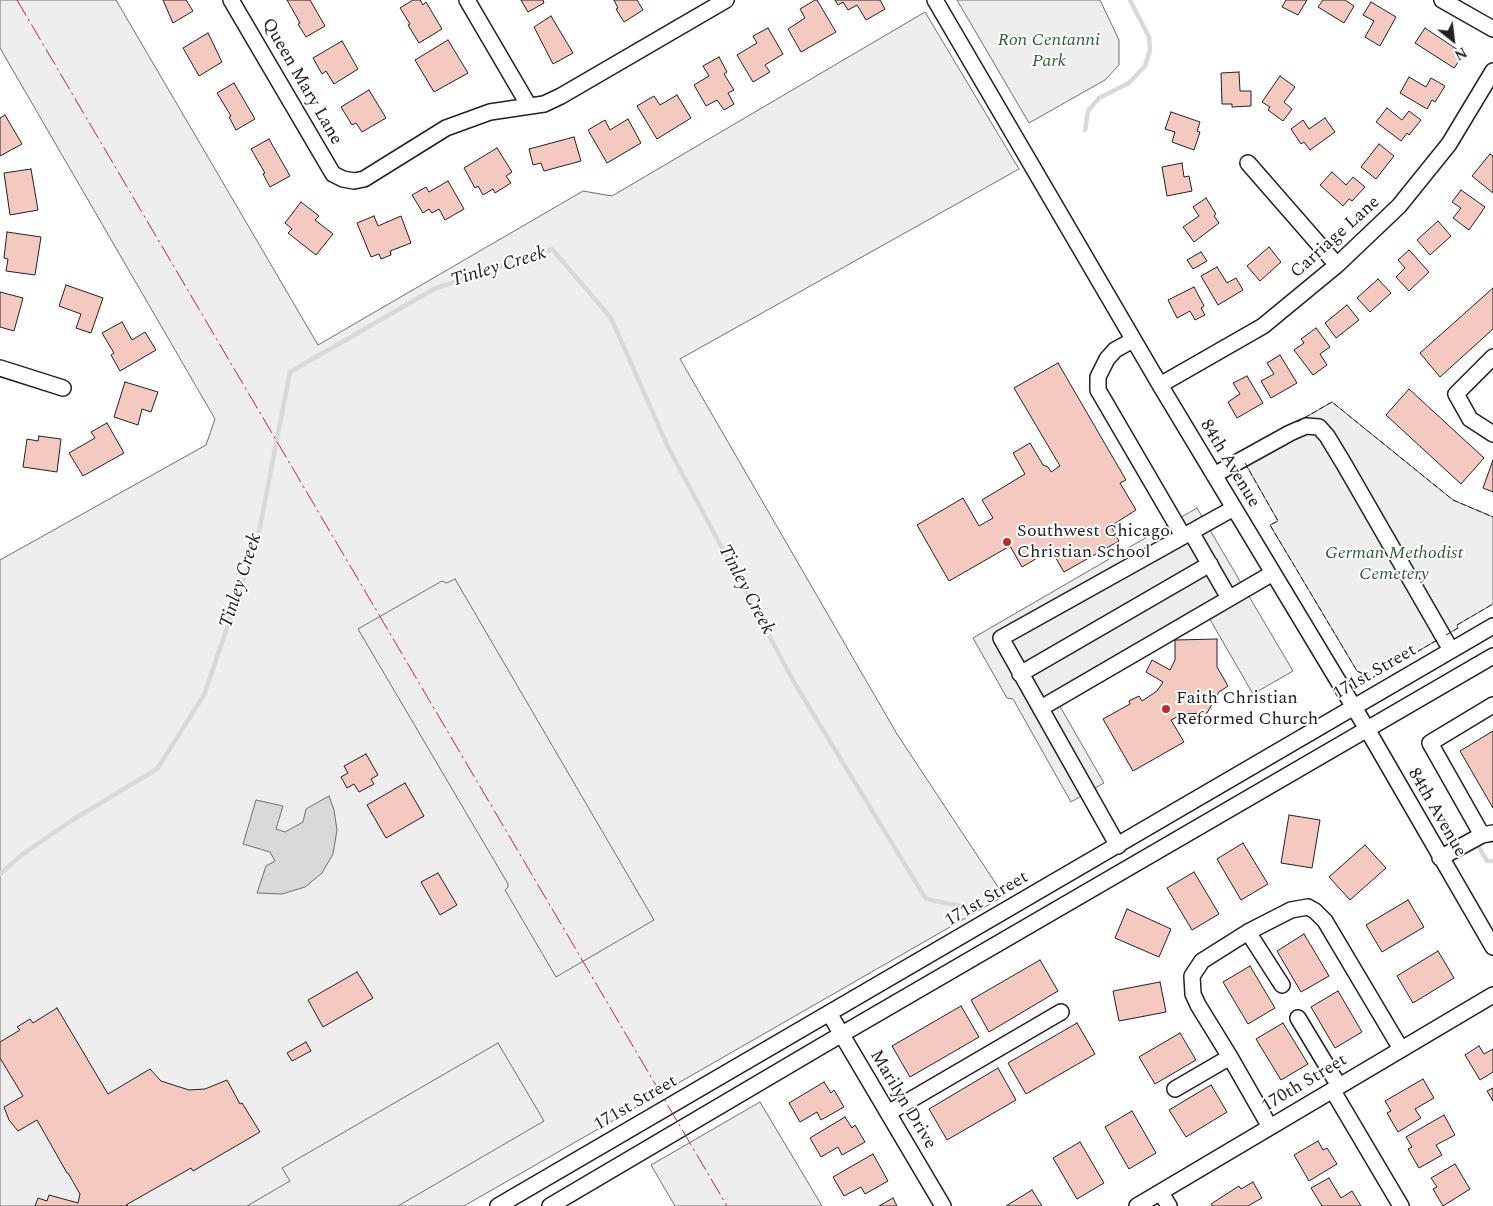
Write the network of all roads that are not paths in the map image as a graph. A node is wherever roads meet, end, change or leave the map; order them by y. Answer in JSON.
{"nodes":[{"id":1,"x":231,"y":0,"type":"edge"},
{"id":2,"x":467,"y":0,"type":"edge"},
{"id":3,"x":726,"y":0,"type":"edge"},
{"id":4,"x":935,"y":0,"type":"edge"},
{"id":5,"x":1442,"y":0,"type":"edge"},
{"id":6,"x":699,"y":6,"type":"edge"},
{"id":7,"x":1493,"y":29,"type":"edge"},
{"id":8,"x":1493,"y":72,"type":"edge"},
{"id":9,"x":529,"y":106,"type":"junction"},
{"id":10,"x":1248,"y":163,"type":"dead end"},
{"id":11,"x":1337,"y":265,"type":"junction"},
{"id":12,"x":1133,"y":340,"type":"junction"},
{"id":13,"x":1493,"y":357,"type":"edge"},
{"id":14,"x":0,"y":368,"type":"edge"},
{"id":15,"x":1160,"y":385,"type":"junction"},
{"id":16,"x":63,"y":388,"type":"dead end"},
{"id":17,"x":1493,"y":434,"type":"edge"},
{"id":18,"x":1214,"y":475,"type":"junction"},
{"id":19,"x":1234,"y":508,"type":"junction"},
{"id":20,"x":1187,"y":534,"type":"junction"},
{"id":21,"x":1210,"y":564,"type":"junction"},
{"id":22,"x":1272,"y":573,"type":"junction"},
{"id":23,"x":1230,"y":598,"type":"junction"},
{"id":24,"x":1493,"y":626,"type":"edge"},
{"id":25,"x":1451,"y":650,"type":"junction"},
{"id":26,"x":1493,"y":656,"type":"edge"},
{"id":27,"x":1020,"y":674,"type":"junction"},
{"id":28,"x":1493,"y":705,"type":"edge"},
{"id":29,"x":1353,"y":707,"type":"junction"},
{"id":30,"x":1041,"y":708,"type":"junction"},
{"id":31,"x":1367,"y":729,"type":"junction"},
{"id":32,"x":1488,"y":834,"type":"edge"},
{"id":33,"x":1118,"y":846,"type":"junction"},
{"id":34,"x":1440,"y":858,"type":"junction"},
{"id":35,"x":1246,"y":933,"type":"junction"},
{"id":36,"x":1493,"y":947,"type":"edge"},
{"id":37,"x":1282,"y":985,"type":"dead end"},
{"id":38,"x":1493,"y":995,"type":"edge"},
{"id":39,"x":1061,"y":1012,"type":"dead end"},
{"id":40,"x":829,"y":1013,"type":"junction"},
{"id":41,"x":1298,"y":1018,"type":"dead end"},
{"id":42,"x":841,"y":1034,"type":"junction"},
{"id":43,"x":1401,"y":1049,"type":"junction"},
{"id":44,"x":1230,"y":1056,"type":"junction"},
{"id":45,"x":1336,"y":1088,"type":"junction"},
{"id":46,"x":1174,"y":1090,"type":"dead end"},
{"id":47,"x":888,"y":1113,"type":"junction"},
{"id":48,"x":1270,"y":1126,"type":"junction"},
{"id":49,"x":1161,"y":1193,"type":"junction"},
{"id":50,"x":498,"y":1206,"type":"edge"},
{"id":51,"x":550,"y":1206,"type":"edge"},
{"id":52,"x":943,"y":1206,"type":"edge"},
{"id":53,"x":1137,"y":1206,"type":"edge"},
{"id":54,"x":1169,"y":1206,"type":"edge"},
{"id":55,"x":1401,"y":1206,"type":"edge"}],
"edges":[{"from":1,"to":9,"type":"street","name":"Queen Mary Lane"},
{"from":2,"to":9,"type":"street"},
{"from":3,"to":6,"type":"street"},
{"from":4,"to":12,"type":"street","name":"84th Avenue"},
{"from":5,"to":7,"type":"street"},
{"from":6,"to":9,"type":"street"},
{"from":8,"to":11,"type":"street","name":"Carriage Lane"},
{"from":10,"to":11,"type":"street"},
{"from":11,"to":15,"type":"street","name":"Carriage Lane"},
{"from":12,"to":15,"type":"street","name":"84th Avenue"},
{"from":12,"to":20,"type":"street"},
{"from":13,"to":17,"type":"street"},
{"from":14,"to":16,"type":"street"},
{"from":15,"to":18,"type":"street","name":"84th Avenue"},
{"from":18,"to":19,"type":"street","name":"84th Avenue"},
{"from":18,"to":25,"type":"street"},
{"from":19,"to":20,"type":"street"},
{"from":19,"to":22,"type":"street","name":"84th Avenue"},
{"from":20,"to":21,"type":"street"},
{"from":20,"to":27,"type":"street"},
{"from":21,"to":23,"type":"street"},
{"from":21,"to":27,"type":"street"},
{"from":22,"to":23,"type":"street"},
{"from":22,"to":29,"type":"street","name":"84th Avenue"},
{"from":23,"to":30,"type":"street"},
{"from":24,"to":25,"type":"street","name":"171st Street"},
{"from":25,"to":29,"type":"street","name":"171st Street"},
{"from":26,"to":31,"type":"street"},
{"from":27,"to":30,"type":"street"},
{"from":28,"to":32,"type":"street"},
{"from":29,"to":31,"type":"street","name":"84th Avenue"},
{"from":29,"to":33,"type":"street","name":"171st Street"},
{"from":30,"to":33,"type":"street"},
{"from":31,"to":34,"type":"street","name":"84th Avenue"},
{"from":31,"to":42,"type":"street"},
{"from":32,"to":34,"type":"street"},
{"from":33,"to":40,"type":"street","name":"171st Street"},
{"from":34,"to":36,"type":"street","name":"84th Avenue"},
{"from":35,"to":37,"type":"street"},
{"from":35,"to":43,"type":"street"},
{"from":35,"to":44,"type":"street"},
{"from":38,"to":43,"type":"street","name":"170th Street"},
{"from":39,"to":47,"type":"street"},
{"from":40,"to":42,"type":"street","name":"Marilyn Drive"},
{"from":40,"to":50,"type":"street","name":"171st Street"},
{"from":41,"to":45,"type":"street"},
{"from":42,"to":47,"type":"street","name":"Marilyn Drive"},
{"from":42,"to":51,"type":"street"},
{"from":43,"to":45,"type":"street","name":"170th Street"},
{"from":44,"to":46,"type":"street"},
{"from":44,"to":48,"type":"street"},
{"from":45,"to":48,"type":"street","name":"170th Street"},
{"from":45,"to":55,"type":"street"},
{"from":47,"to":52,"type":"street","name":"Marilyn Drive"},
{"from":48,"to":49,"type":"street","name":"170th Street"},
{"from":49,"to":53,"type":"street","name":"170th Street"},
{"from":49,"to":54,"type":"street"}]}
